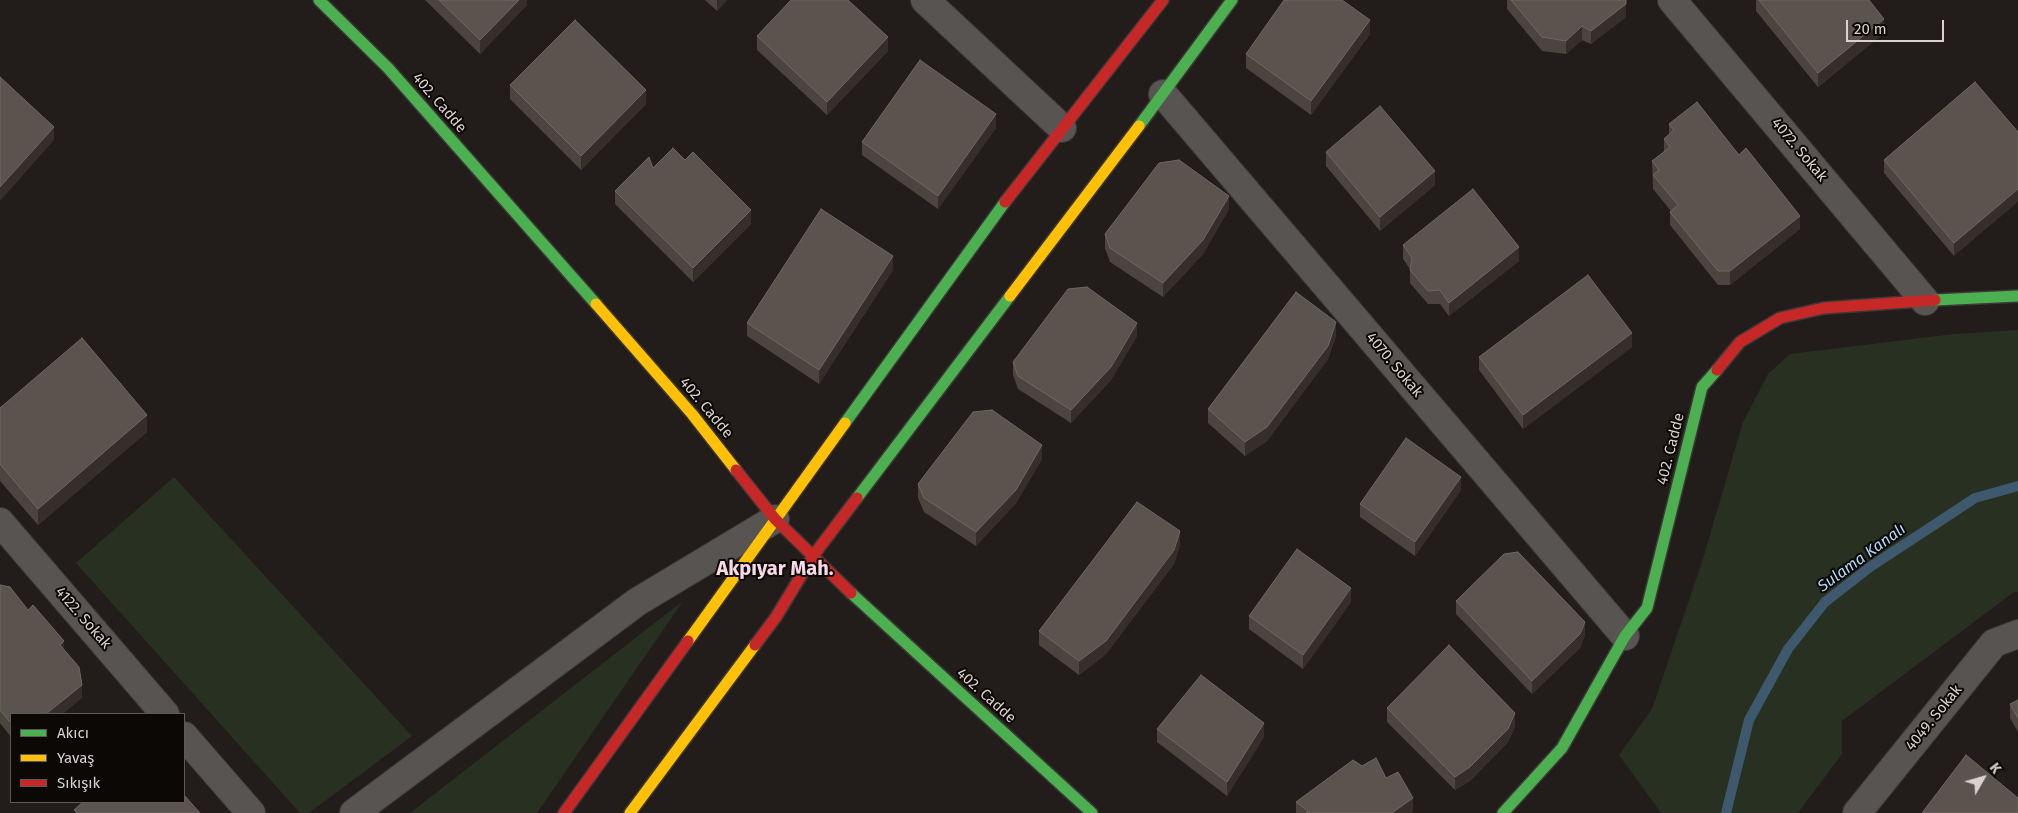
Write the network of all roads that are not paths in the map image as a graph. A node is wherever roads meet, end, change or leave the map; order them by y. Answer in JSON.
{"nodes":[{"id":1,"x":319,"y":0,"type":"edge"},
{"id":2,"x":925,"y":0,"type":"edge"},
{"id":3,"x":1163,"y":0,"type":"edge"},
{"id":4,"x":1232,"y":0,"type":"edge"},
{"id":5,"x":1672,"y":0,"type":"edge"},
{"id":6,"x":1163,"y":94,"type":"junction"},
{"id":7,"x":1062,"y":128,"type":"junction"},
{"id":8,"x":2018,"y":296,"type":"edge"},
{"id":9,"x":1925,"y":301,"type":"junction"},
{"id":10,"x":775,"y":519,"type":"junction"},
{"id":11,"x":0,"y":522,"type":"edge"},
{"id":12,"x":813,"y":556,"type":"junction"},
{"id":13,"x":2018,"y":634,"type":"edge"},
{"id":14,"x":1626,"y":636,"type":"junction"},
{"id":15,"x":165,"y":713,"type":"edge"},
{"id":16,"x":185,"y":737,"type":"edge"},
{"id":17,"x":250,"y":813,"type":"edge"},
{"id":18,"x":354,"y":813,"type":"edge"},
{"id":19,"x":564,"y":813,"type":"edge"},
{"id":20,"x":630,"y":813,"type":"edge"},
{"id":21,"x":1092,"y":813,"type":"edge"},
{"id":22,"x":1503,"y":813,"type":"edge"},
{"id":23,"x":1857,"y":813,"type":"edge"}],
"edges":[{"from":1,"to":10,"type":"main road","name":"402. Cadde"},
{"from":2,"to":7,"type":"street"},
{"from":3,"to":7,"type":"main road"},
{"from":4,"to":6,"type":"main road"},
{"from":5,"to":9,"type":"street","name":"4072. Sokak"},
{"from":6,"to":12,"type":"main road"},
{"from":6,"to":14,"type":"street","name":"4070. Sokak"},
{"from":7,"to":10,"type":"main road"},
{"from":8,"to":9,"type":"main road","name":"402. Cadde"},
{"from":9,"to":14,"type":"main road","name":"402. Cadde"},
{"from":10,"to":12,"type":"main road","name":"402. Cadde"},
{"from":10,"to":18,"type":"street"},
{"from":10,"to":19,"type":"main road"},
{"from":11,"to":15,"type":"street","name":"4122. Sokak"},
{"from":12,"to":20,"type":"main road"},
{"from":12,"to":21,"type":"main road","name":"402. Cadde"},
{"from":13,"to":23,"type":"street","name":"4049. Sokak"},
{"from":14,"to":22,"type":"main road","name":"402. Cadde"},
{"from":16,"to":17,"type":"street"}]}
